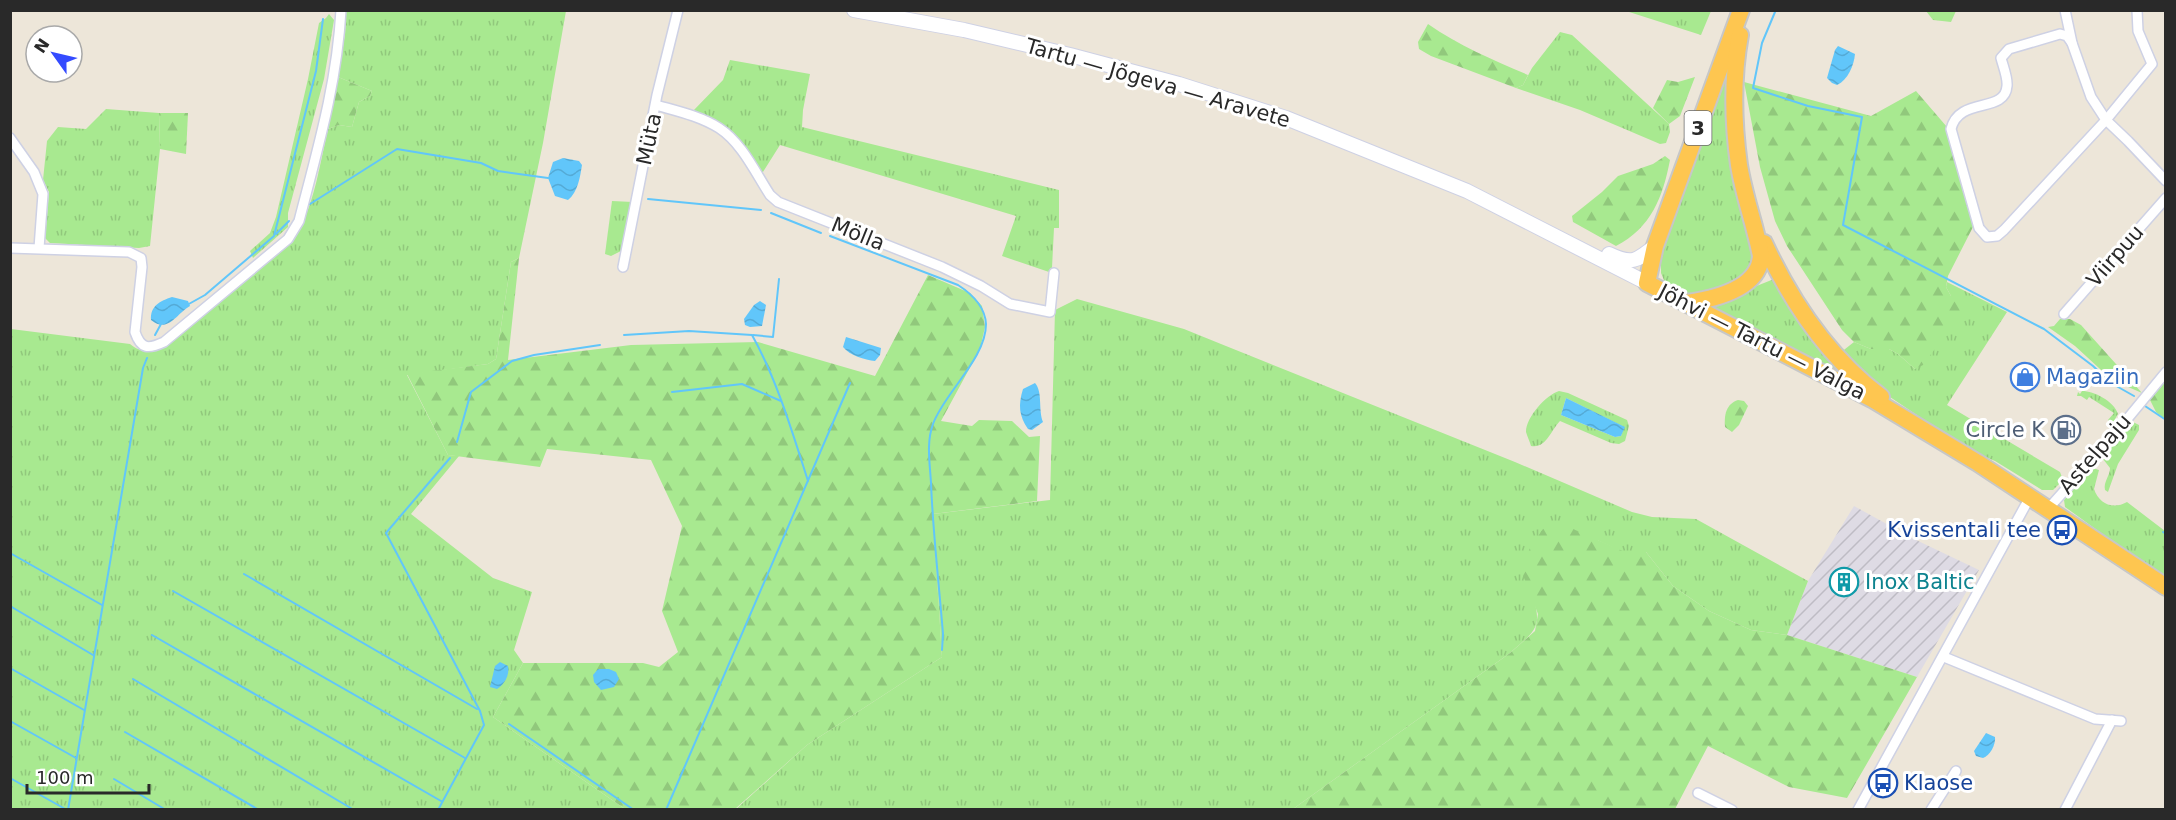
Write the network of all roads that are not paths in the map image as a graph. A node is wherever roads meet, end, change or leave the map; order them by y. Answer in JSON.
{"nodes":[{"id":1,"x":341,"y":10,"type":"edge"},
{"id":2,"x":678,"y":10,"type":"edge"},
{"id":3,"x":854,"y":10,"type":"edge"},
{"id":4,"x":1741,"y":10,"type":"edge"},
{"id":5,"x":1746,"y":10,"type":"edge"},
{"id":6,"x":2065,"y":10,"type":"edge"},
{"id":7,"x":2137,"y":10,"type":"edge"},
{"id":8,"x":2072,"y":43,"type":"junction"},
{"id":9,"x":656,"y":105,"type":"junction"},
{"id":10,"x":2106,"y":120,"type":"junction"},
{"id":11,"x":10,"y":138,"type":"edge"},
{"id":12,"x":2166,"y":181,"type":"edge"},
{"id":13,"x":2166,"y":198,"type":"edge"},
{"id":14,"x":1747,"y":200,"type":"junction"},
{"id":15,"x":1544,"y":229,"type":"junction"},
{"id":16,"x":1655,"y":246,"type":"junction"},
{"id":17,"x":10,"y":248,"type":"edge"},
{"id":18,"x":39,"y":248,"type":"junction"},
{"id":19,"x":623,"y":267,"type":"dead end"},
{"id":20,"x":1054,"y":273,"type":"dead end"},
{"id":21,"x":1647,"y":282,"type":"junction"},
{"id":22,"x":1687,"y":303,"type":"junction"},
{"id":23,"x":2064,"y":314,"type":"dead end"},
{"id":24,"x":2166,"y":372,"type":"edge"},
{"id":25,"x":1935,"y":437,"type":"junction"},
{"id":26,"x":2030,"y":497,"type":"junction"},
{"id":27,"x":2048,"y":509,"type":"junction"},
{"id":28,"x":2166,"y":587,"type":"edge"},
{"id":29,"x":1944,"y":657,"type":"junction"},
{"id":30,"x":1956,"y":771,"type":"dead end"},
{"id":31,"x":1698,"y":793,"type":"dead end"},
{"id":32,"x":1732,"y":810,"type":"edge"},
{"id":33,"x":1858,"y":810,"type":"edge"},
{"id":34,"x":1931,"y":810,"type":"edge"},
{"id":35,"x":2064,"y":810,"type":"edge"}],
"edges":[{"from":1,"to":18,"type":"street"},
{"from":2,"to":9,"type":"street","name":"Müta"},
{"from":3,"to":15,"type":"main road","name":"Tartu — Jõgeva — Aravete"},
{"from":4,"to":16,"type":"highway","name":"Jõhvi — Tartu — Valga","number":"3"},
{"from":5,"to":14,"type":"highway"},
{"from":6,"to":8,"type":"street"},
{"from":7,"to":10,"type":"street"},
{"from":8,"to":10,"type":"street"},
{"from":8,"to":10,"type":"street"},
{"from":9,"to":19,"type":"street","name":"Müta"},
{"from":9,"to":20,"type":"street","name":"Mölla"},
{"from":10,"to":12,"type":"street"},
{"from":11,"to":18,"type":"street"},
{"from":13,"to":23,"type":"street","name":"Viirpuu"},
{"from":14,"to":22,"type":"highway"},
{"from":14,"to":25,"type":"highway"},
{"from":15,"to":16,"type":"main road"},
{"from":15,"to":21,"type":"main road","name":"Tartu — Jõgeva — Aravete"},
{"from":16,"to":21,"type":"highway","name":"Jõhvi — Tartu — Valga","number":"3"},
{"from":17,"to":18,"type":"street"},
{"from":21,"to":22,"type":"highway","name":"Jõhvi — Tartu — Valga"},
{"from":22,"to":25,"type":"highway","name":"Jõhvi — Tartu — Valga"},
{"from":24,"to":27,"type":"street","name":"Astelpaju"},
{"from":25,"to":26,"type":"highway","name":"Jõhvi — Tartu — Valga"},
{"from":26,"to":27,"type":"highway","name":"Jõhvi — Tartu — Valga"},
{"from":26,"to":29,"type":"street"},
{"from":27,"to":28,"type":"highway","name":"Jõhvi — Tartu — Valga"},
{"from":29,"to":33,"type":"street"},
{"from":29,"to":35,"type":"street"},
{"from":30,"to":34,"type":"street"},
{"from":31,"to":32,"type":"street"}]}
